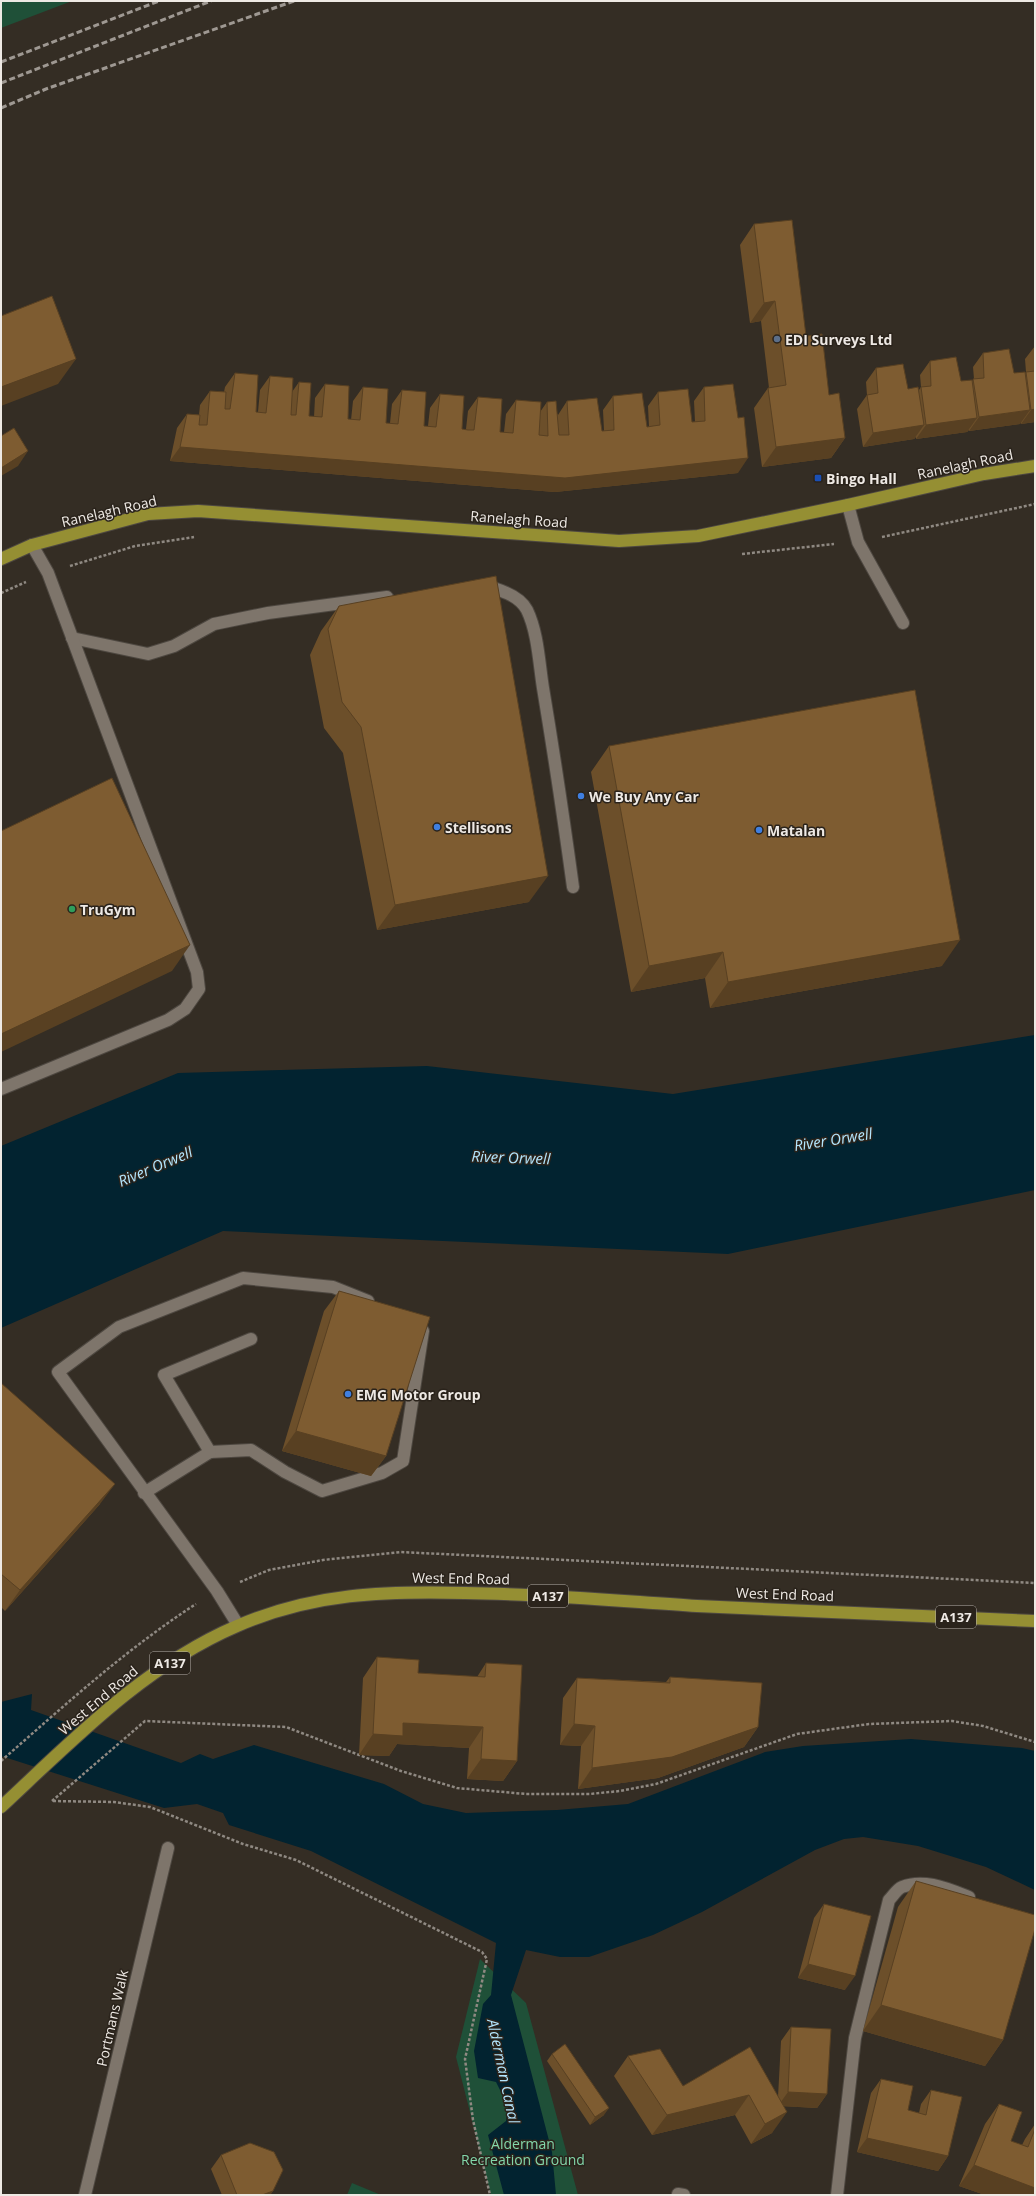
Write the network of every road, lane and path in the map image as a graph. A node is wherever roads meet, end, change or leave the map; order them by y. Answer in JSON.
{"nodes":[{"id":1,"x":1035,"y":466,"type":"edge"},
{"id":2,"x":848,"y":505,"type":"junction"},
{"id":3,"x":32,"y":545,"type":"junction"},
{"id":4,"x":1,"y":559,"type":"edge"},
{"id":5,"x":469,"y":588,"type":"edge"},
{"id":6,"x":399,"y":596,"type":"edge"},
{"id":7,"x":903,"y":623,"type":"dead end"},
{"id":8,"x":72,"y":638,"type":"junction"},
{"id":9,"x":573,"y":887,"type":"dead end"},
{"id":10,"x":1,"y":1089,"type":"edge"},
{"id":11,"x":382,"y":1306,"type":"edge"},
{"id":12,"x":417,"y":1320,"type":"edge"},
{"id":13,"x":251,"y":1339,"type":"dead end"},
{"id":14,"x":210,"y":1452,"type":"junction"},
{"id":15,"x":144,"y":1493,"type":"junction"},
{"id":16,"x":1035,"y":1621,"type":"edge"},
{"id":17,"x":238,"y":1625,"type":"junction"},
{"id":18,"x":83,"y":1689,"type":"dead end"},
{"id":19,"x":1035,"y":1742,"type":"edge"},
{"id":20,"x":1,"y":1761,"type":"edge"},
{"id":21,"x":1,"y":1807,"type":"edge"},
{"id":22,"x":168,"y":1848,"type":"dead end"},
{"id":23,"x":977,"y":1900,"type":"edge"},
{"id":24,"x":85,"y":2195,"type":"edge"},
{"id":25,"x":490,"y":2195,"type":"edge"},
{"id":26,"x":837,"y":2195,"type":"edge"}],
"edges":[{"from":1,"to":2,"type":"main road","name":"Ranelagh Road"},
{"from":2,"to":3,"type":"main road","name":"Ranelagh Road"},
{"from":2,"to":7,"type":"street"},
{"from":3,"to":4,"type":"main road","name":"Ranelagh Road"},
{"from":3,"to":8,"type":"street"},
{"from":5,"to":9,"type":"street"},
{"from":6,"to":8,"type":"street"},
{"from":8,"to":10,"type":"street"},
{"from":11,"to":15,"type":"street"},
{"from":12,"to":14,"type":"street"},
{"from":13,"to":14,"type":"street"},
{"from":14,"to":15,"type":"street"},
{"from":15,"to":17,"type":"street"},
{"from":16,"to":17,"type":"main road","name":"West End Road","number":"A137"},
{"from":17,"to":21,"type":"main road","name":"West End Road","number":"A137"},
{"from":18,"to":20,"type":"path"},
{"from":19,"to":25,"type":"path"},
{"from":22,"to":24,"type":"street","name":"Portmans Walk"},
{"from":23,"to":26,"type":"street"}]}
